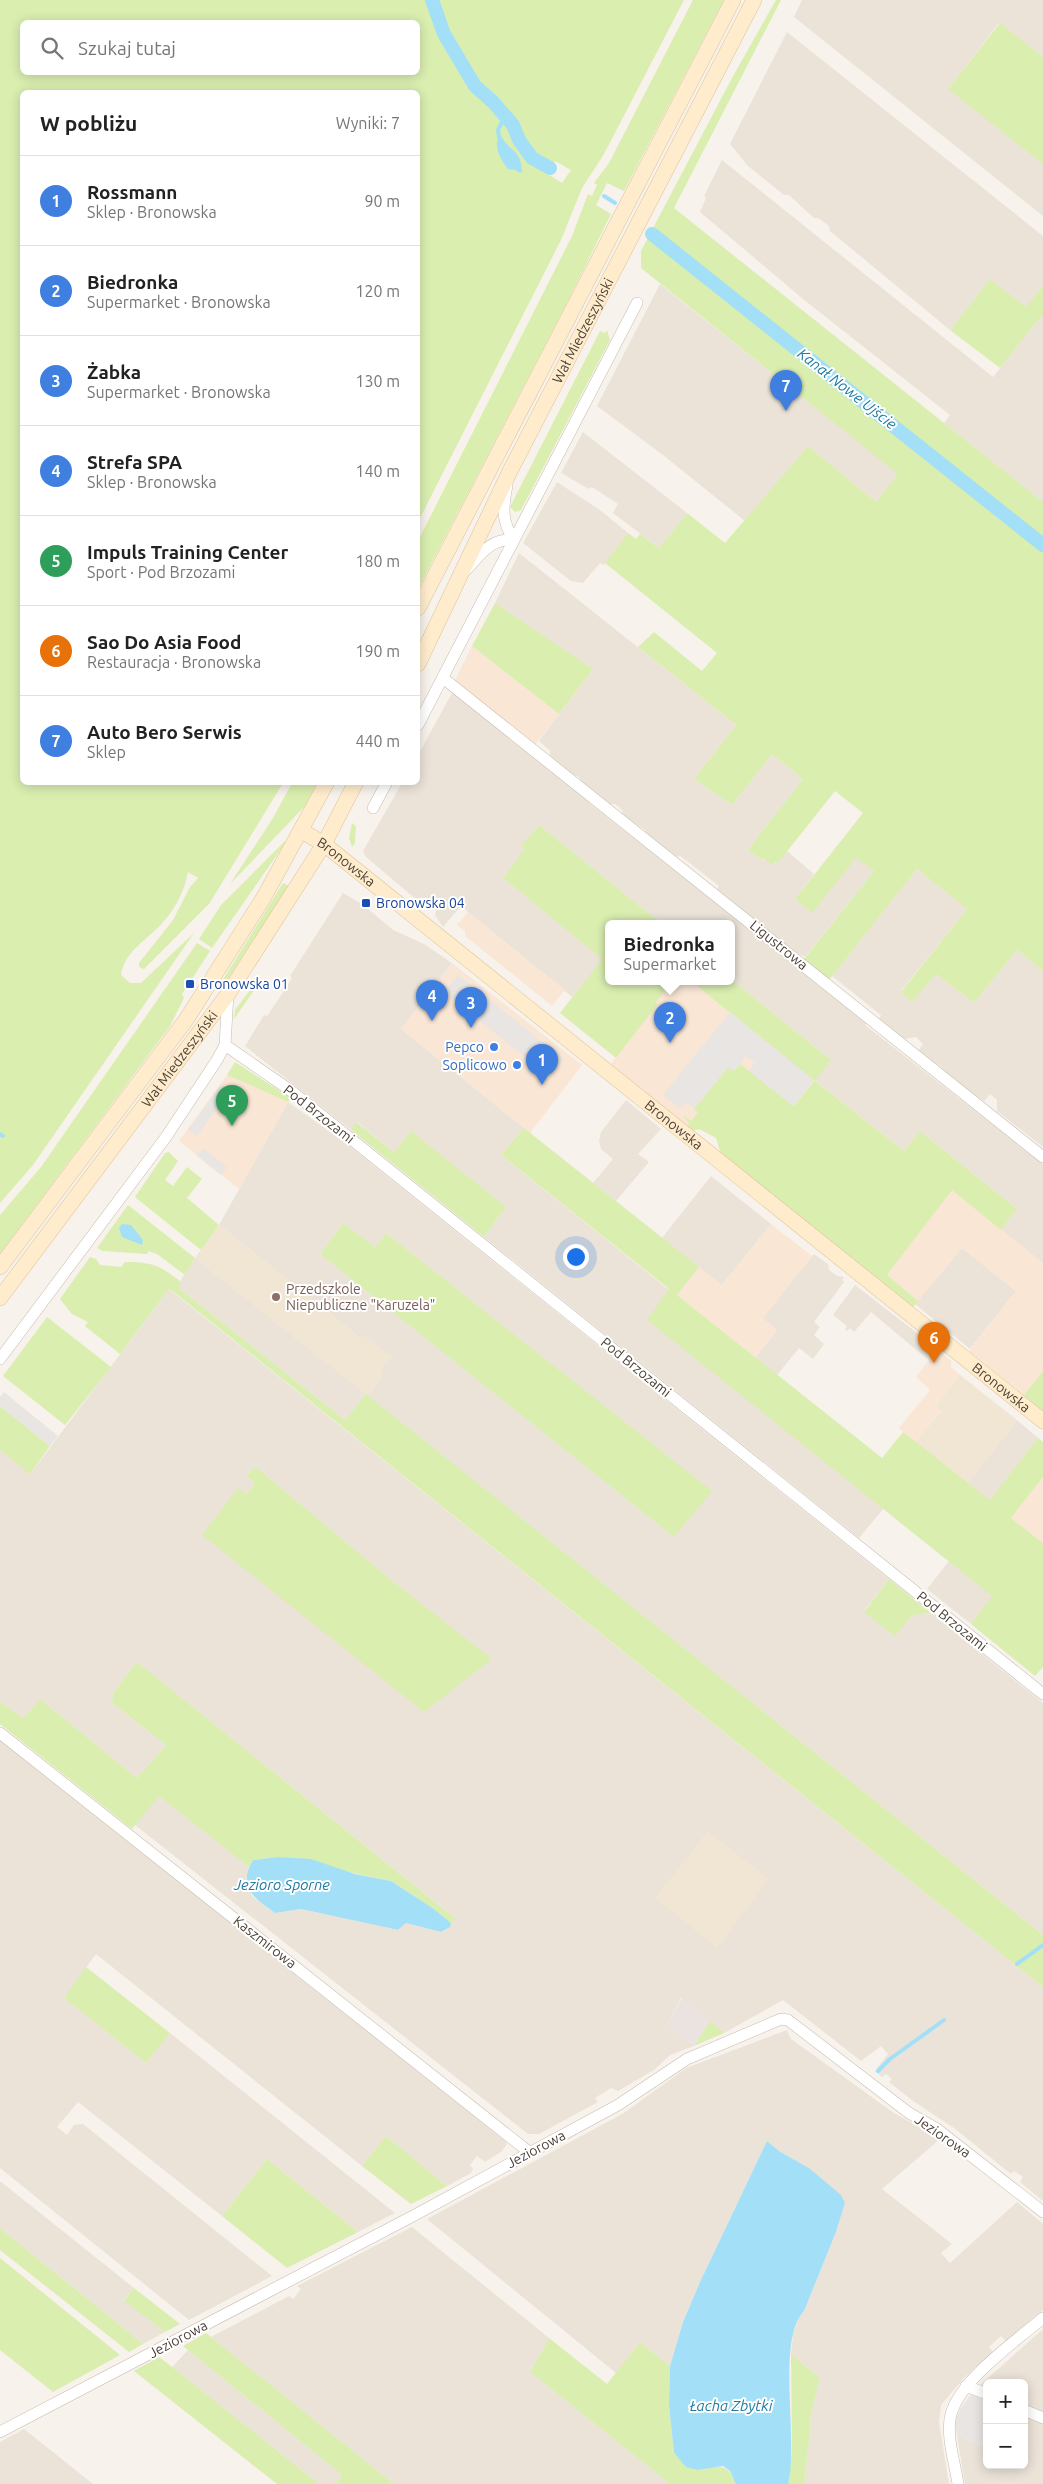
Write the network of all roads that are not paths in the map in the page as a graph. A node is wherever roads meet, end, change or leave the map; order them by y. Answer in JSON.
{"nodes":[{"id":1,"x":733,"y":0,"type":"edge"},
{"id":2,"x":754,"y":0,"type":"edge"},
{"id":3,"x":636,"y":303,"type":"dead end"},
{"id":4,"x":510,"y":471,"type":"junction"},
{"id":5,"x":514,"y":540,"type":"junction"},
{"id":6,"x":458,"y":578,"type":"junction"},
{"id":7,"x":420,"y":604,"type":"edge"},
{"id":8,"x":420,"y":660,"type":"edge"},
{"id":9,"x":443,"y":678,"type":"junction"},
{"id":10,"x":420,"y":721,"type":"edge"},
{"id":11,"x":325,"y":785,"type":"edge"},
{"id":12,"x":354,"y":785,"type":"edge"},
{"id":13,"x":385,"y":785,"type":"edge"},
{"id":14,"x":373,"y":808,"type":"dead end"},
{"id":15,"x":302,"y":831,"type":"junction"},
{"id":16,"x":324,"y":844,"type":"junction"},
{"id":17,"x":228,"y":994,"type":"junction"},
{"id":18,"x":225,"y":1046,"type":"junction"},
{"id":19,"x":1043,"y":1157,"type":"edge"},
{"id":20,"x":0,"y":1267,"type":"edge"},
{"id":21,"x":0,"y":1298,"type":"edge"},
{"id":22,"x":0,"y":1359,"type":"edge"},
{"id":23,"x":1043,"y":1421,"type":"edge"},
{"id":24,"x":1043,"y":1694,"type":"edge"},
{"id":25,"x":0,"y":1733,"type":"edge"},
{"id":26,"x":529,"y":2152,"type":"junction"},
{"id":27,"x":1043,"y":2212,"type":"edge"},
{"id":28,"x":1043,"y":2318,"type":"edge"},
{"id":29,"x":966,"y":2386,"type":"junction"},
{"id":30,"x":983,"y":2392,"type":"edge"},
{"id":31,"x":1028,"y":2412,"type":"edge"},
{"id":32,"x":1043,"y":2418,"type":"edge"},
{"id":33,"x":0,"y":2432,"type":"edge"},
{"id":34,"x":958,"y":2484,"type":"edge"}],
"edges":[{"from":1,"to":7,"type":"main road","name":"Wał Miedzeszyński"},
{"from":2,"to":4,"type":"main road","name":"Wał Miedzeszyński"},
{"from":3,"to":5,"type":"street"},
{"from":4,"to":5,"type":"street"},
{"from":4,"to":6,"type":"main road","name":"Wał Miedzeszyński"},
{"from":5,"to":6,"type":"street"},
{"from":5,"to":9,"type":"street"},
{"from":6,"to":8,"type":"main road","name":"Wał Miedzeszyński"},
{"from":9,"to":10,"type":"street"},
{"from":9,"to":19,"type":"street","name":"Ligustrowa"},
{"from":11,"to":15,"type":"main road","name":"Wał Miedzeszyński"},
{"from":12,"to":16,"type":"main road","name":"Wał Miedzeszyński"},
{"from":13,"to":14,"type":"street"},
{"from":15,"to":16,"type":"main road","name":"Bronowska"},
{"from":15,"to":20,"type":"main road","name":"Wał Miedzeszyński"},
{"from":16,"to":17,"type":"main road","name":"Wał Miedzeszyński"},
{"from":16,"to":23,"type":"main road","name":"Bronowska"},
{"from":17,"to":18,"type":"street"},
{"from":17,"to":21,"type":"main road","name":"Wał Miedzeszyński"},
{"from":18,"to":22,"type":"street"},
{"from":18,"to":24,"type":"street","name":"Pod Brzozami"},
{"from":25,"to":26,"type":"street","name":"Kaszmirowa"},
{"from":26,"to":27,"type":"street","name":"Jeziorowa"},
{"from":26,"to":33,"type":"street","name":"Jeziorowa"},
{"from":28,"to":29,"type":"street"},
{"from":29,"to":30,"type":"street"},
{"from":29,"to":34,"type":"street"},
{"from":31,"to":32,"type":"street"}]}
